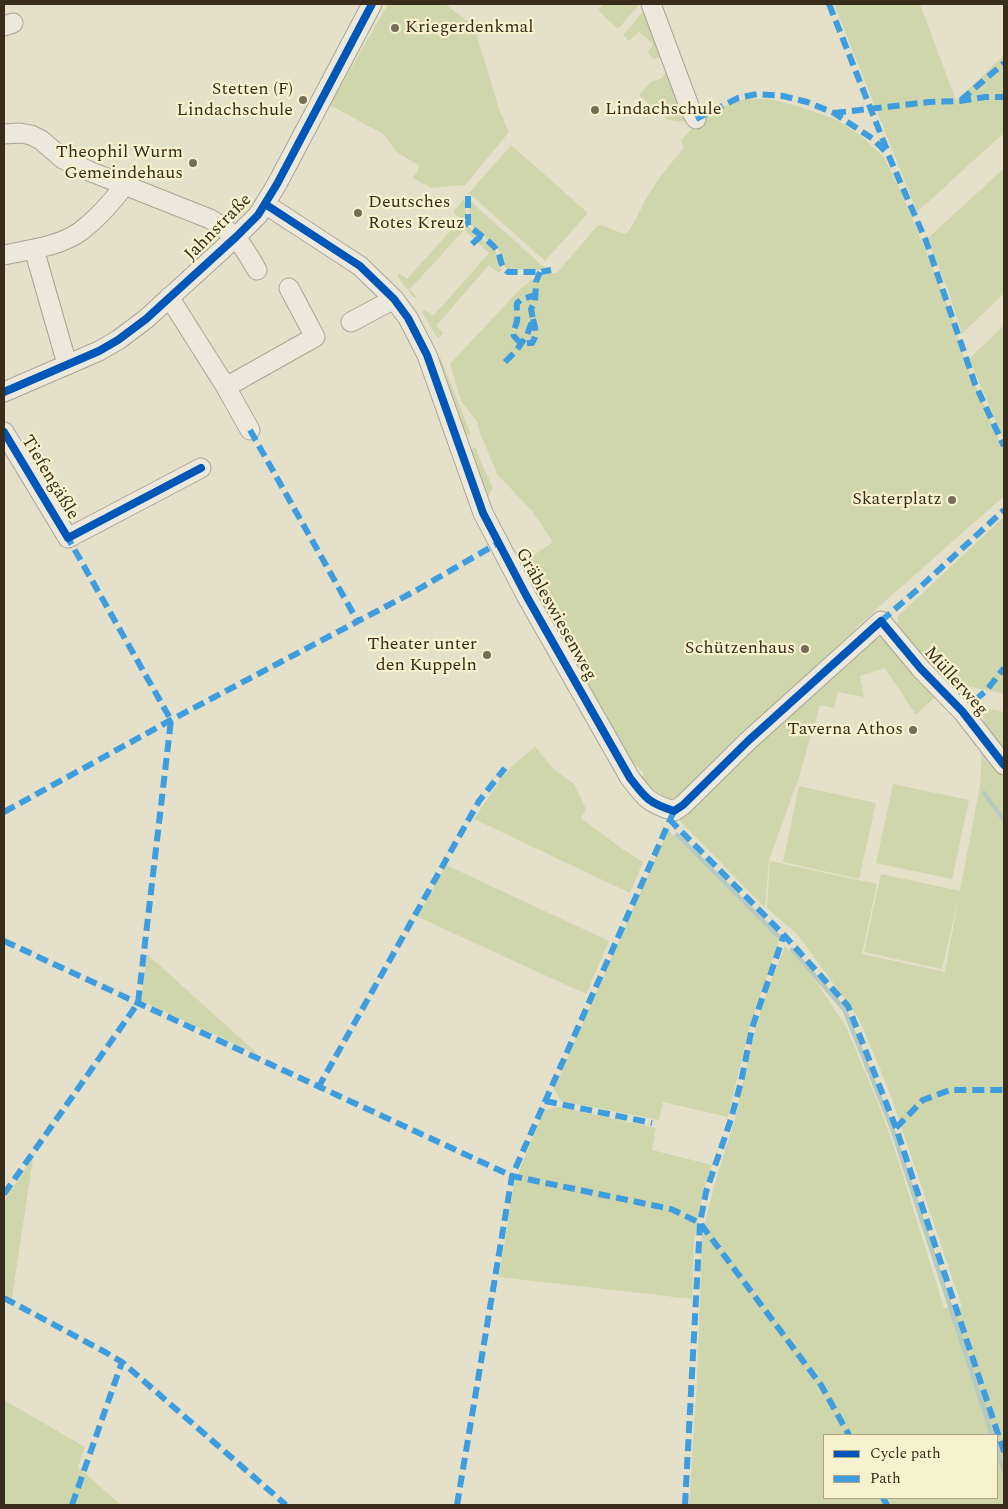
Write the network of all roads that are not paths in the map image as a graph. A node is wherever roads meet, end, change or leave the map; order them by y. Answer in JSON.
{"nodes":[{"id":1,"x":372,"y":4,"type":"edge"},
{"id":2,"x":651,"y":4,"type":"edge"},
{"id":3,"x":696,"y":119,"type":"dead end"},
{"id":4,"x":4,"y":134,"type":"edge"},
{"id":5,"x":124,"y":186,"type":"junction"},
{"id":6,"x":265,"y":204,"type":"junction"},
{"id":7,"x":236,"y":238,"type":"junction"},
{"id":8,"x":34,"y":249,"type":"junction"},
{"id":9,"x":4,"y":255,"type":"edge"},
{"id":10,"x":257,"y":270,"type":"dead end"},
{"id":11,"x":289,"y":288,"type":"dead end"},
{"id":12,"x":169,"y":297,"type":"junction"},
{"id":13,"x":394,"y":299,"type":"junction"},
{"id":14,"x":351,"y":322,"type":"dead end"},
{"id":15,"x":67,"y":364,"type":"junction"},
{"id":16,"x":226,"y":388,"type":"junction"},
{"id":17,"x":4,"y":392,"type":"edge"},
{"id":18,"x":250,"y":430,"type":"dead end"},
{"id":19,"x":4,"y":432,"type":"edge"},
{"id":20,"x":201,"y":468,"type":"dead end"},
{"id":21,"x":881,"y":620,"type":"joint"},
{"id":22,"x":1004,"y":765,"type":"edge"}],
"edges":[{"from":1,"to":6,"type":"street","name":"Jahnstraße"},
{"from":2,"to":3,"type":"street"},
{"from":4,"to":5,"type":"street"},
{"from":5,"to":7,"type":"street"},
{"from":5,"to":8,"type":"street"},
{"from":6,"to":7,"type":"street","name":"Jahnstraße"},
{"from":6,"to":13,"type":"street","name":"Gräbleswiesenweg"},
{"from":7,"to":10,"type":"street"},
{"from":7,"to":12,"type":"street","name":"Jahnstraße"},
{"from":8,"to":9,"type":"street"},
{"from":8,"to":15,"type":"street"},
{"from":11,"to":16,"type":"street"},
{"from":12,"to":15,"type":"street","name":"Jahnstraße"},
{"from":12,"to":16,"type":"street"},
{"from":13,"to":14,"type":"street"},
{"from":13,"to":21,"type":"street","name":"Gräbleswiesenweg"},
{"from":15,"to":17,"type":"street","name":"Jahnstraße"},
{"from":16,"to":18,"type":"street"},
{"from":19,"to":20,"type":"street","name":"Tiefengäßle"},
{"from":21,"to":22,"type":"street","name":"Müllerweg"}]}
